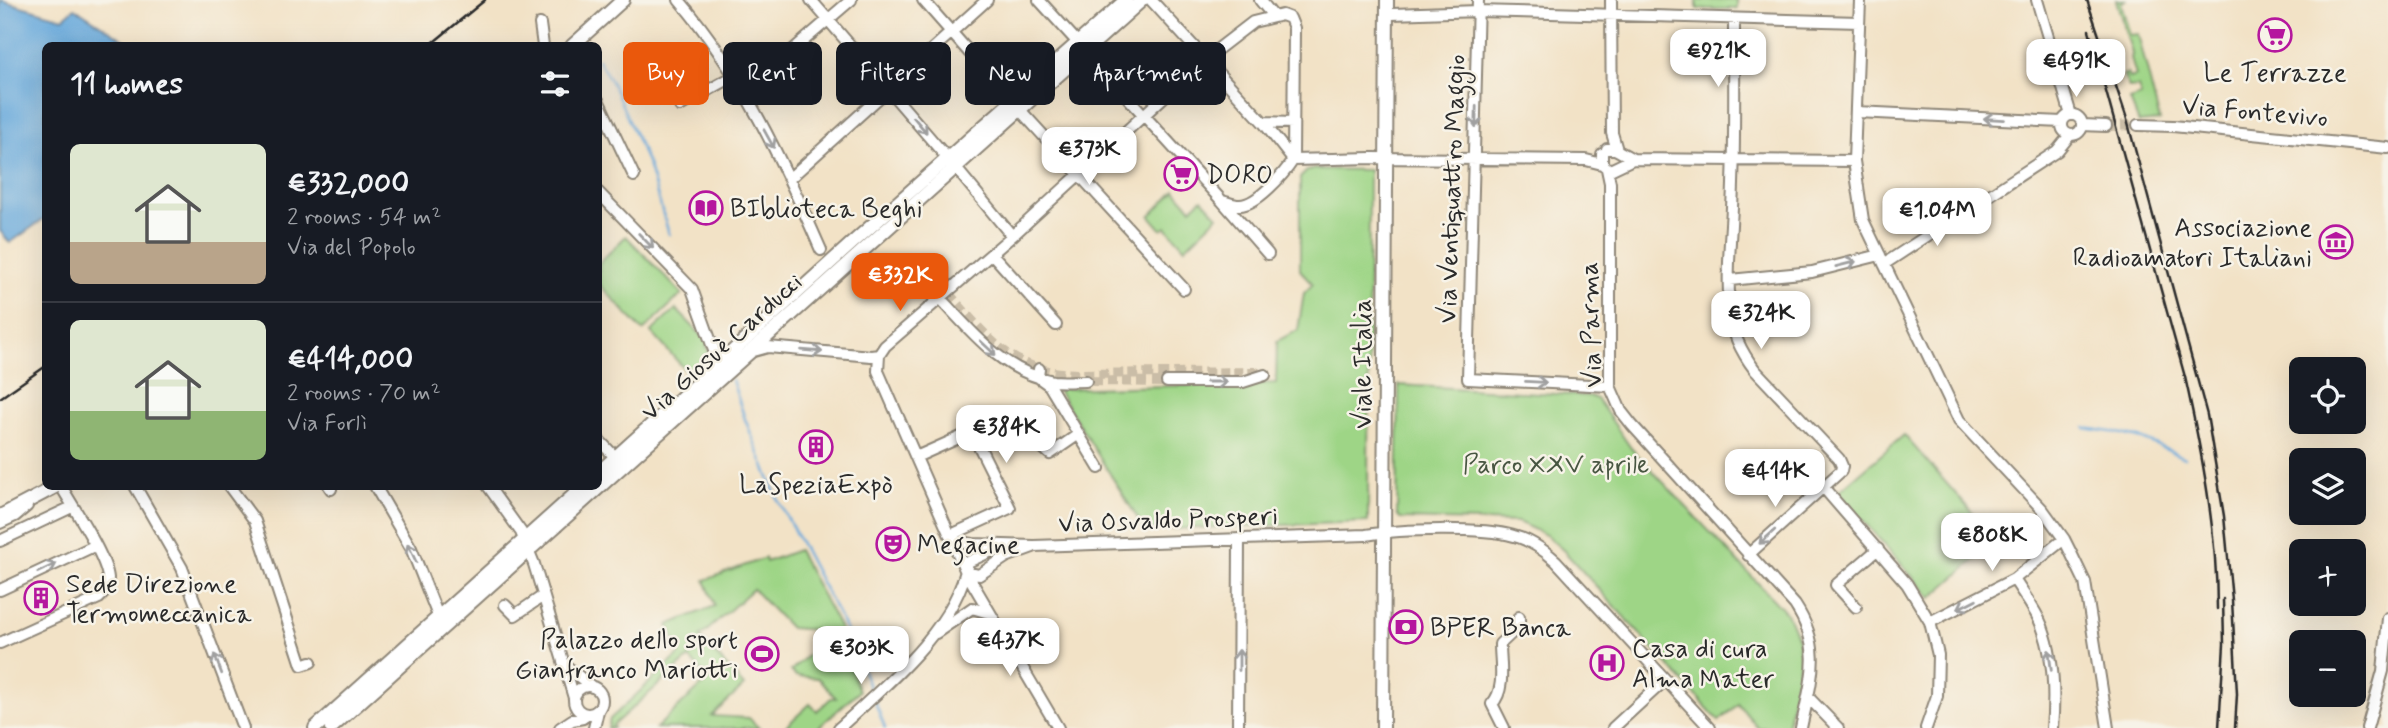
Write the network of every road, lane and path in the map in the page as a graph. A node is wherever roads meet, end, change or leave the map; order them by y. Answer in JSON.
{"nodes":[{"id":1,"x":622,"y":0,"type":"edge"},
{"id":2,"x":679,"y":0,"type":"edge"},
{"id":3,"x":811,"y":0,"type":"edge"},
{"id":4,"x":851,"y":0,"type":"edge"},
{"id":5,"x":923,"y":0,"type":"edge"},
{"id":6,"x":987,"y":0,"type":"edge"},
{"id":7,"x":1039,"y":0,"type":"edge"},
{"id":8,"x":1126,"y":0,"type":"edge"},
{"id":9,"x":1142,"y":0,"type":"edge"},
{"id":10,"x":1151,"y":0,"type":"edge"},
{"id":11,"x":1260,"y":0,"type":"edge"},
{"id":12,"x":1387,"y":0,"type":"edge"},
{"id":13,"x":1611,"y":0,"type":"edge"},
{"id":14,"x":1860,"y":0,"type":"edge"},
{"id":15,"x":2037,"y":0,"type":"edge"},
{"id":16,"x":1478,"y":5,"type":"edge"},
{"id":17,"x":1392,"y":14,"type":"dead end"},
{"id":18,"x":1278,"y":16,"type":"junction"},
{"id":19,"x":1611,"y":16,"type":"junction"},
{"id":20,"x":1734,"y":19,"type":"junction"},
{"id":21,"x":827,"y":20,"type":"junction"},
{"id":22,"x":1859,"y":22,"type":"junction"},
{"id":23,"x":540,"y":24,"type":"dead end"},
{"id":24,"x":951,"y":32,"type":"junction"},
{"id":25,"x":542,"y":42,"type":"edge"},
{"id":26,"x":576,"y":42,"type":"edge"},
{"id":27,"x":802,"y":42,"type":"edge"},
{"id":28,"x":846,"y":42,"type":"edge"},
{"id":29,"x":940,"y":42,"type":"edge"},
{"id":30,"x":1077,"y":42,"type":"edge"},
{"id":31,"x":1087,"y":42,"type":"edge"},
{"id":32,"x":1088,"y":42,"type":"edge"},
{"id":33,"x":1189,"y":42,"type":"edge"},
{"id":34,"x":1226,"y":43,"type":"edge"},
{"id":35,"x":965,"y":48,"type":"edge"},
{"id":36,"x":1069,"y":58,"type":"edge"},
{"id":37,"x":723,"y":59,"type":"edge"},
{"id":38,"x":1055,"y":71,"type":"edge"},
{"id":39,"x":723,"y":82,"type":"edge"},
{"id":40,"x":1226,"y":82,"type":"edge"},
{"id":41,"x":750,"y":105,"type":"edge"},
{"id":42,"x":869,"y":105,"type":"edge"},
{"id":43,"x":902,"y":105,"type":"edge"},
{"id":44,"x":1016,"y":105,"type":"joint"},
{"id":45,"x":1135,"y":105,"type":"edge"},
{"id":46,"x":1155,"y":105,"type":"edge"},
{"id":47,"x":680,"y":106,"type":"dead end"},
{"id":48,"x":602,"y":108,"type":"edge"},
{"id":49,"x":1857,"y":112,"type":"junction"},
{"id":50,"x":1144,"y":115,"type":"junction"},
{"id":51,"x":2066,"y":119,"type":"junction"},
{"id":52,"x":1263,"y":122,"type":"junction"},
{"id":53,"x":1293,"y":123,"type":"junction"},
{"id":54,"x":2082,"y":125,"type":"junction"},
{"id":55,"x":2106,"y":125,"type":"tunnel mouth"},
{"id":56,"x":2138,"y":125,"type":"tunnel mouth"},
{"id":57,"x":2070,"y":135,"type":"junction"},
{"id":58,"x":2388,"y":142,"type":"edge"},
{"id":59,"x":2368,"y":144,"type":"junction"},
{"id":60,"x":2388,"y":148,"type":"edge"},
{"id":61,"x":1386,"y":158,"type":"junction"},
{"id":62,"x":1612,"y":159,"type":"junction"},
{"id":63,"x":1293,"y":160,"type":"junction"},
{"id":64,"x":1734,"y":160,"type":"junction"},
{"id":65,"x":1475,"y":161,"type":"junction"},
{"id":66,"x":1854,"y":161,"type":"junction"},
{"id":67,"x":952,"y":163,"type":"junction"},
{"id":68,"x":1079,"y":175,"type":"junction"},
{"id":69,"x":634,"y":176,"type":"dead end"},
{"id":70,"x":790,"y":178,"type":"junction"},
{"id":71,"x":602,"y":196,"type":"edge"},
{"id":72,"x":1222,"y":201,"type":"junction"},
{"id":73,"x":1012,"y":236,"type":"junction"},
{"id":74,"x":821,"y":250,"type":"dead end"},
{"id":75,"x":992,"y":254,"type":"junction"},
{"id":76,"x":1268,"y":254,"type":"dead end"},
{"id":77,"x":1882,"y":260,"type":"junction"},
{"id":78,"x":1730,"y":280,"type":"junction"},
{"id":79,"x":1184,"y":289,"type":"dead end"},
{"id":80,"x":941,"y":299,"type":"junction"},
{"id":81,"x":1056,"y":326,"type":"dead end"},
{"id":82,"x":746,"y":354,"type":"junction"},
{"id":83,"x":879,"y":355,"type":"junction"},
{"id":84,"x":711,"y":372,"type":"junction"},
{"id":85,"x":1038,"y":373,"type":"junction"},
{"id":86,"x":1265,"y":375,"type":"dead end"},
{"id":87,"x":1086,"y":382,"type":"tunnel mouth"},
{"id":88,"x":1167,"y":382,"type":"tunnel mouth"},
{"id":89,"x":1611,"y":386,"type":"junction"},
{"id":90,"x":1079,"y":435,"type":"junction"},
{"id":91,"x":602,"y":443,"type":"edge"},
{"id":92,"x":1041,"y":446,"type":"dead end"},
{"id":93,"x":916,"y":457,"type":"junction"},
{"id":94,"x":616,"y":458,"type":"junction"},
{"id":95,"x":1099,"y":468,"type":"dead end"},
{"id":96,"x":602,"y":470,"type":"edge"},
{"id":97,"x":602,"y":479,"type":"edge"},
{"id":98,"x":1823,"y":487,"type":"junction"},
{"id":99,"x":52,"y":490,"type":"edge"},
{"id":100,"x":61,"y":490,"type":"edge"},
{"id":101,"x":138,"y":490,"type":"edge"},
{"id":102,"x":232,"y":490,"type":"edge"},
{"id":103,"x":377,"y":490,"type":"edge"},
{"id":104,"x":491,"y":490,"type":"edge"},
{"id":105,"x":580,"y":490,"type":"edge"},
{"id":106,"x":589,"y":490,"type":"edge"},
{"id":107,"x":33,"y":500,"type":"junction"},
{"id":108,"x":72,"y":507,"type":"junction"},
{"id":109,"x":0,"y":516,"type":"edge"},
{"id":110,"x":0,"y":523,"type":"edge"},
{"id":111,"x":1384,"y":532,"type":"junction"},
{"id":112,"x":953,"y":538,"type":"junction"},
{"id":113,"x":1239,"y":539,"type":"junction"},
{"id":114,"x":2064,"y":539,"type":"junction"},
{"id":115,"x":0,"y":541,"type":"edge"},
{"id":116,"x":1006,"y":544,"type":"junction"},
{"id":117,"x":526,"y":545,"type":"junction"},
{"id":118,"x":94,"y":546,"type":"junction"},
{"id":119,"x":1034,"y":546,"type":"junction"},
{"id":120,"x":1878,"y":549,"type":"junction"},
{"id":121,"x":1748,"y":555,"type":"junction"},
{"id":122,"x":966,"y":572,"type":"junction"},
{"id":123,"x":2014,"y":579,"type":"junction"},
{"id":124,"x":0,"y":590,"type":"edge"},
{"id":125,"x":543,"y":596,"type":"junction"},
{"id":126,"x":505,"y":605,"type":"dead end"},
{"id":127,"x":1856,"y":607,"type":"dead end"},
{"id":128,"x":989,"y":612,"type":"junction"},
{"id":129,"x":438,"y":616,"type":"junction"},
{"id":130,"x":1519,"y":617,"type":"dead end"},
{"id":131,"x":2388,"y":618,"type":"edge"},
{"id":132,"x":1930,"y":622,"type":"junction"},
{"id":133,"x":928,"y":639,"type":"junction"},
{"id":134,"x":0,"y":643,"type":"edge"},
{"id":135,"x":311,"y":662,"type":"dead end"},
{"id":136,"x":566,"y":666,"type":"junction"},
{"id":137,"x":1665,"y":680,"type":"junction"},
{"id":138,"x":592,"y":687,"type":"junction"},
{"id":139,"x":1808,"y":697,"type":"junction"},
{"id":140,"x":574,"y":698,"type":"junction"},
{"id":141,"x":598,"y":711,"type":"junction"},
{"id":142,"x":584,"y":720,"type":"edge"},
{"id":143,"x":1702,"y":725,"type":"edge"},
{"id":144,"x":243,"y":728,"type":"edge"},
{"id":145,"x":315,"y":728,"type":"edge"},
{"id":146,"x":331,"y":728,"type":"edge"},
{"id":147,"x":560,"y":728,"type":"edge"},
{"id":148,"x":594,"y":728,"type":"edge"},
{"id":149,"x":839,"y":728,"type":"edge"},
{"id":150,"x":1058,"y":728,"type":"edge"},
{"id":151,"x":1238,"y":728,"type":"edge"},
{"id":152,"x":1383,"y":728,"type":"edge"},
{"id":153,"x":1504,"y":728,"type":"edge"},
{"id":154,"x":1613,"y":728,"type":"edge"},
{"id":155,"x":1801,"y":728,"type":"edge"},
{"id":156,"x":1838,"y":728,"type":"edge"},
{"id":157,"x":1926,"y":728,"type":"edge"},
{"id":158,"x":2052,"y":728,"type":"edge"},
{"id":159,"x":2108,"y":728,"type":"edge"},
{"id":160,"x":2367,"y":728,"type":"edge"}],
"edges":[{"from":1,"to":26,"type":"main road"},
{"from":2,"to":37,"type":"street"},
{"from":3,"to":21,"type":"street"},
{"from":4,"to":21,"type":"street"},
{"from":5,"to":24,"type":"street"},
{"from":6,"to":24,"type":"street"},
{"from":7,"to":30,"type":"street"},
{"from":8,"to":31,"type":"main road","name":"Via Giosuè Carducci"},
{"from":9,"to":32,"type":"main road","name":"Via Giosuè Carducci"},
{"from":10,"to":33,"type":"street"},
{"from":11,"to":18,"type":"street"},
{"from":12,"to":61,"type":"main road","name":"Viale Italia"},
{"from":13,"to":19,"type":"street","name":"Via Parma"},
{"from":14,"to":22,"type":"street"},
{"from":15,"to":51,"type":"street"},
{"from":16,"to":17,"type":"street"},
{"from":16,"to":19,"type":"street"},
{"from":16,"to":65,"type":"street","name":"Via Ventiquattro Maggio","one_way":true},
{"from":18,"to":34,"type":"street"},
{"from":18,"to":53,"type":"street"},
{"from":19,"to":20,"type":"street"},
{"from":19,"to":62,"type":"street","name":"Via Parma"},
{"from":20,"to":22,"type":"street"},
{"from":20,"to":64,"type":"street"},
{"from":21,"to":27,"type":"street"},
{"from":21,"to":28,"type":"street"},
{"from":22,"to":49,"type":"street"},
{"from":23,"to":25,"type":"street"},
{"from":24,"to":29,"type":"street"},
{"from":24,"to":35,"type":"street"},
{"from":36,"to":38,"type":"main road","name":"Via Giosuè Carducci"},
{"from":39,"to":47,"type":"street"},
{"from":40,"to":52,"type":"street"},
{"from":41,"to":70,"type":"street","one_way":true},
{"from":42,"to":70,"type":"street"},
{"from":43,"to":67,"type":"street","one_way":true},
{"from":44,"to":67,"type":"main road","name":"Via Giosuè Carducci"},
{"from":44,"to":68,"type":"street"},
{"from":45,"to":50,"type":"street"},
{"from":46,"to":50,"type":"street"},
{"from":48,"to":69,"type":"street"},
{"from":51,"to":49,"type":"street","one_way":true},
{"from":49,"to":66,"type":"street"},
{"from":50,"to":68,"type":"street"},
{"from":50,"to":72,"type":"street"},
{"from":51,"to":54,"type":"street"},
{"from":51,"to":57,"type":"street"},
{"from":52,"to":53,"type":"street"},
{"from":52,"to":63,"type":"street"},
{"from":53,"to":63,"type":"street"},
{"from":54,"to":55,"type":"street"},
{"from":54,"to":57,"type":"street"},
{"from":56,"to":59,"type":"street","name":"Via Fontevivo"},
{"from":57,"to":77,"type":"street"},
{"from":58,"to":59,"type":"street","name":"Via Fontevivo"},
{"from":59,"to":60,"type":"street","name":"Via Fontevivo"},
{"from":61,"to":63,"type":"street"},
{"from":61,"to":65,"type":"street"},
{"from":61,"to":111,"type":"main road","name":"Viale Italia"},
{"from":62,"to":64,"type":"street"},
{"from":62,"to":65,"type":"street"},
{"from":62,"to":89,"type":"street","name":"Via Parma"},
{"from":63,"to":72,"type":"street"},
{"from":64,"to":66,"type":"street"},
{"from":64,"to":78,"type":"street"},
{"from":65,"to":89,"type":"street","name":"Via Ventiquattro Maggio","one_way":true},
{"from":66,"to":77,"type":"street"},
{"from":67,"to":73,"type":"street"},
{"from":67,"to":82,"type":"main road","name":"Via Giosuè Carducci"},
{"from":67,"to":84,"type":"main road","name":"Via Giosuè Carducci"},
{"from":68,"to":73,"type":"street"},
{"from":68,"to":79,"type":"street"},
{"from":70,"to":74,"type":"street"},
{"from":71,"to":84,"type":"street","one_way":true},
{"from":72,"to":76,"type":"street"},
{"from":73,"to":75,"type":"street"},
{"from":75,"to":80,"type":"street"},
{"from":75,"to":81,"type":"street"},
{"from":78,"to":77,"type":"street","one_way":true},
{"from":77,"to":114,"type":"street"},
{"from":78,"to":98,"type":"street"},
{"from":80,"to":83,"type":"street"},
{"from":80,"to":85,"type":"street","one_way":true},
{"from":82,"to":83,"type":"street","one_way":true},
{"from":82,"to":97,"type":"main road","name":"Via Giosuè Carducci"},
{"from":83,"to":93,"type":"street"},
{"from":84,"to":94,"type":"main road","name":"Via Giosuè Carducci"},
{"from":85,"to":87,"type":"street"},
{"from":85,"to":90,"type":"street"},
{"from":88,"to":86,"type":"street","one_way":true},
{"from":89,"to":121,"type":"street","name":"Via Parma"},
{"from":90,"to":92,"type":"street"},
{"from":90,"to":95,"type":"street"},
{"from":91,"to":94,"type":"street"},
{"from":93,"to":112,"type":"street"},
{"from":93,"to":112,"type":"street"},
{"from":94,"to":96,"type":"main road","name":"Via Giosuè Carducci"},
{"from":98,"to":120,"type":"street"},
{"from":98,"to":121,"type":"street","one_way":true},
{"from":99,"to":107,"type":"main road"},
{"from":100,"to":108,"type":"street"},
{"from":144,"to":101,"type":"street","one_way":true},
{"from":102,"to":135,"type":"street"},
{"from":129,"to":103,"type":"street","one_way":true},
{"from":104,"to":117,"type":"street"},
{"from":105,"to":117,"type":"main road","name":"Via Giosuè Carducci"},
{"from":106,"to":117,"type":"main road","name":"Via Giosuè Carducci"},
{"from":107,"to":109,"type":"main road"},
{"from":107,"to":110,"type":"street"},
{"from":108,"to":115,"type":"street"},
{"from":108,"to":118,"type":"street"},
{"from":111,"to":113,"type":"street","name":"Via Osvaldo Prosperi"},
{"from":111,"to":137,"type":"street","name":"Via Osvaldo Prosperi"},
{"from":111,"to":152,"type":"main road","name":"Viale Italia"},
{"from":112,"to":116,"type":"street"},
{"from":112,"to":122,"type":"street"},
{"from":113,"to":119,"type":"street","name":"Via Osvaldo Prosperi"},
{"from":151,"to":113,"type":"street","one_way":true},
{"from":114,"to":123,"type":"street"},
{"from":114,"to":159,"type":"street"},
{"from":116,"to":119,"type":"street","name":"Via Osvaldo Prosperi"},
{"from":116,"to":122,"type":"street","name":"Via Osvaldo Prosperi"},
{"from":117,"to":125,"type":"street"},
{"from":117,"to":129,"type":"main road","name":"Via Giosuè Carducci"},
{"from":117,"to":146,"type":"main road","name":"Via Giosuè Carducci"},
{"from":124,"to":118,"type":"street","one_way":true},
{"from":118,"to":134,"type":"street"},
{"from":119,"to":122,"type":"street"},
{"from":120,"to":127,"type":"street"},
{"from":120,"to":132,"type":"street"},
{"from":121,"to":139,"type":"street","name":"Via Parma"},
{"from":122,"to":128,"type":"street"},
{"from":122,"to":133,"type":"street"},
{"from":123,"to":132,"type":"street","one_way":true},
{"from":158,"to":123,"type":"street","one_way":true},
{"from":125,"to":126,"type":"street"},
{"from":125,"to":136,"type":"street"},
{"from":128,"to":133,"type":"street"},
{"from":128,"to":150,"type":"street"},
{"from":129,"to":145,"type":"main road","name":"Via Giosuè Carducci"},
{"from":130,"to":153,"type":"street"},
{"from":131,"to":160,"type":"street"},
{"from":132,"to":157,"type":"street"},
{"from":133,"to":149,"type":"street"},
{"from":136,"to":138,"type":"street"},
{"from":136,"to":140,"type":"street"},
{"from":137,"to":143,"type":"street","name":"Via Osvaldo Prosperi"},
{"from":137,"to":154,"type":"street"},
{"from":138,"to":140,"type":"street"},
{"from":138,"to":141,"type":"street"},
{"from":139,"to":155,"type":"street","name":"Via Parma"},
{"from":139,"to":156,"type":"street"},
{"from":140,"to":142,"type":"street"},
{"from":141,"to":142,"type":"street"},
{"from":141,"to":148,"type":"street"},
{"from":142,"to":147,"type":"street"}]}
